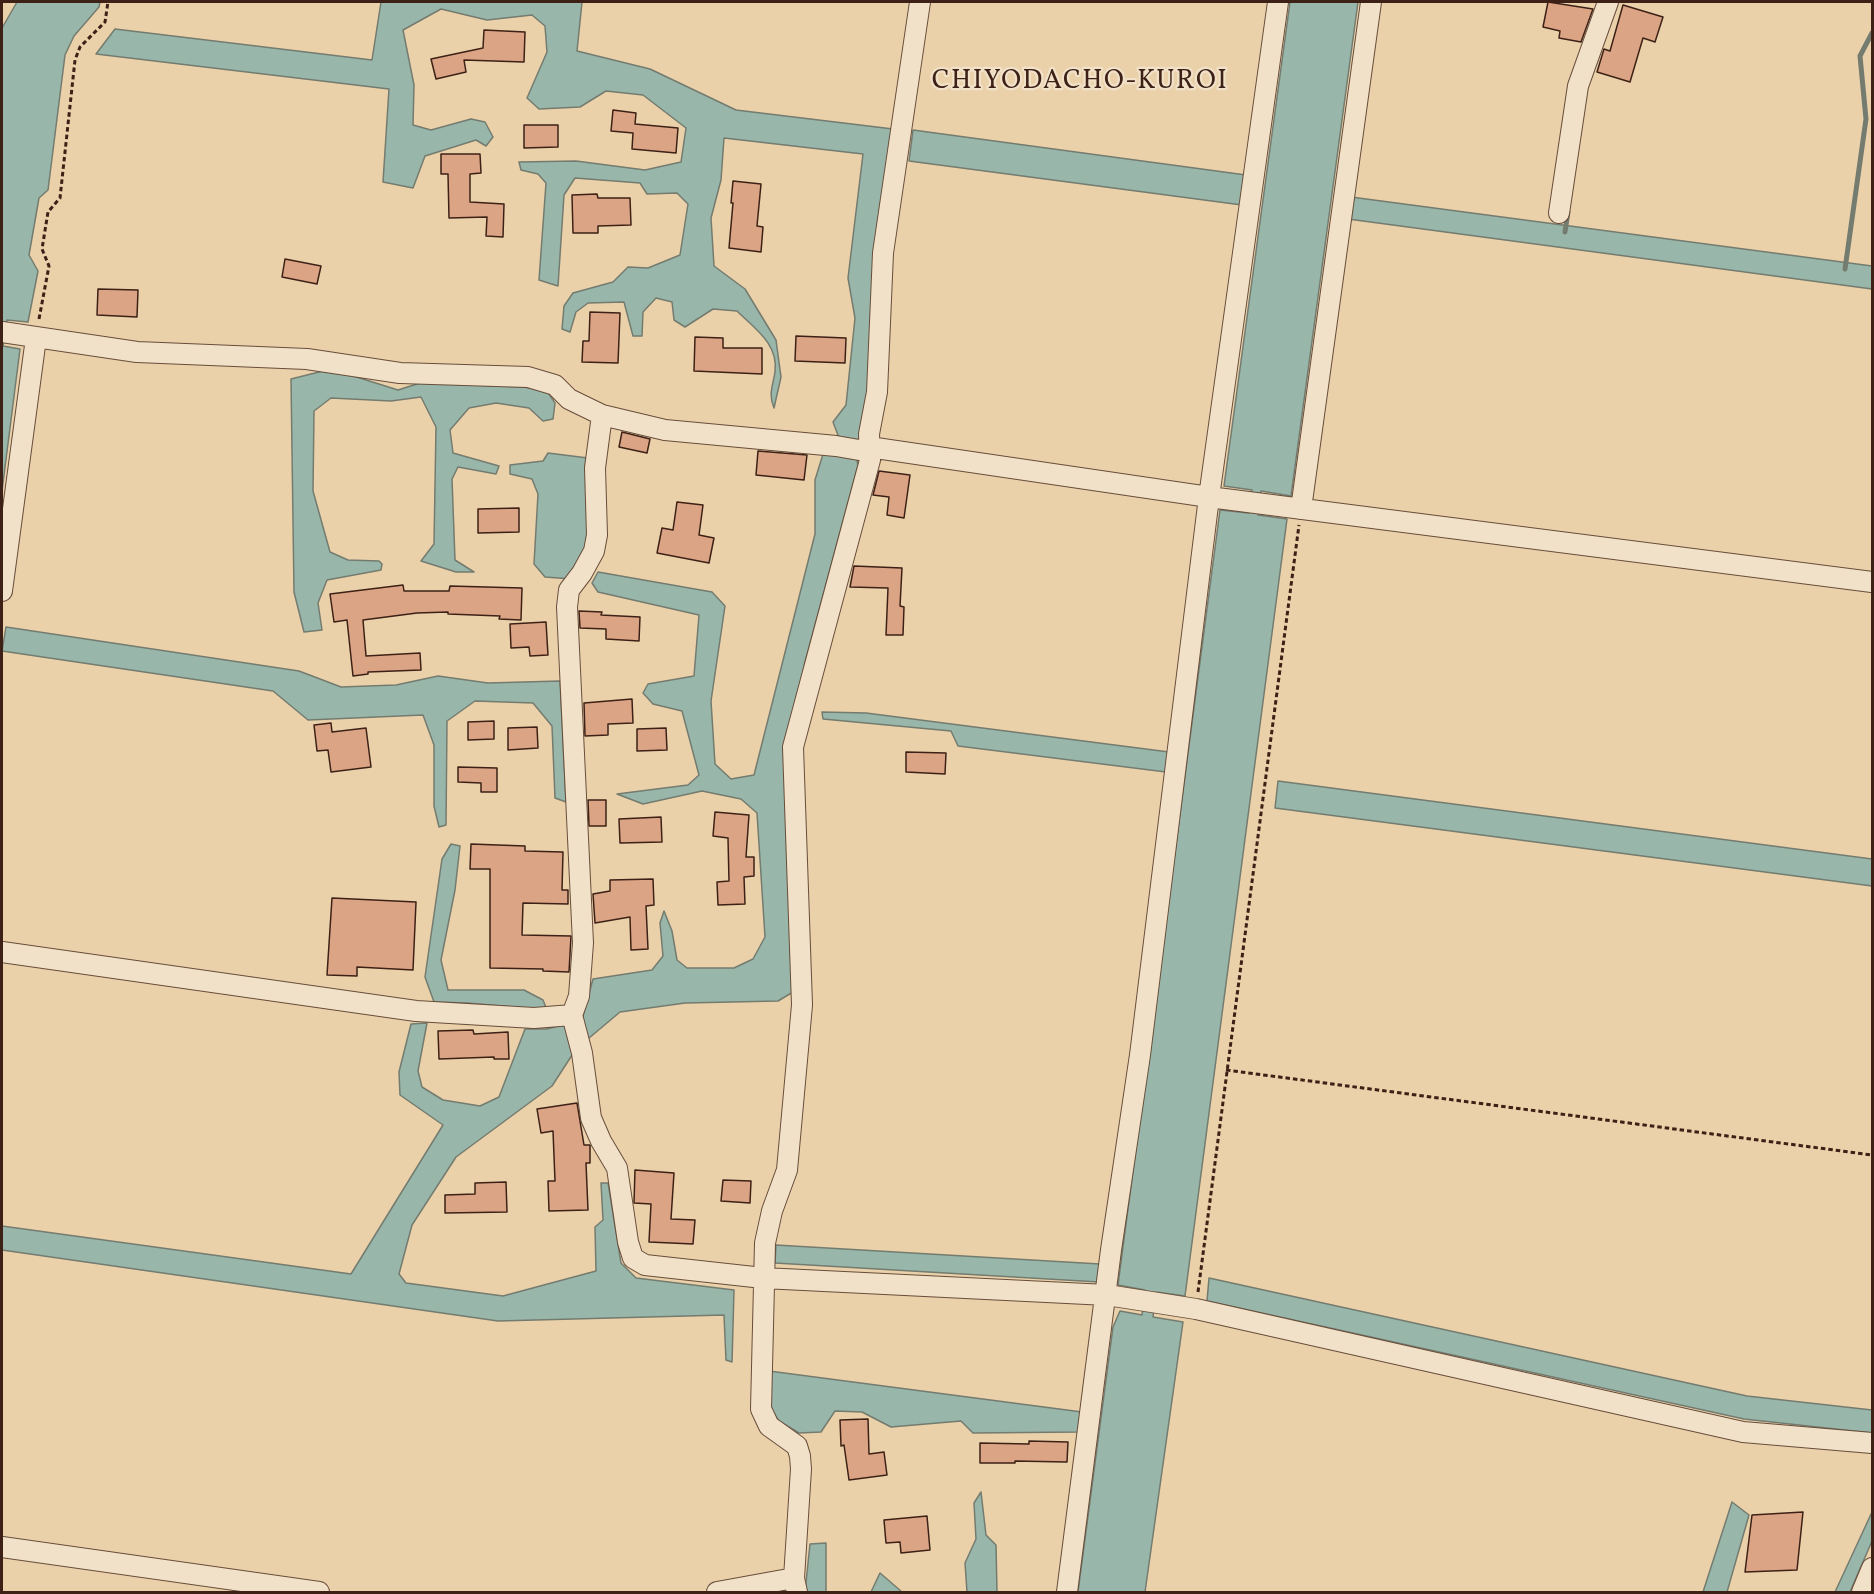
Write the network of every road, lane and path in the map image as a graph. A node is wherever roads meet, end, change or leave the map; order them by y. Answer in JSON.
{"nodes":[{"id":1,"x":108,"y":2,"type":"edge"},
{"id":2,"x":920,"y":2,"type":"edge"},
{"id":3,"x":1278,"y":2,"type":"edge"},
{"id":4,"x":1371,"y":2,"type":"edge"},
{"id":5,"x":1608,"y":2,"type":"edge"},
{"id":6,"x":1559,"y":213,"type":"dead end"},
{"id":7,"x":5,"y":333,"type":"edge"},
{"id":8,"x":36,"y":338,"type":"junction"},
{"id":9,"x":602,"y":415,"type":"junction"},
{"id":10,"x":864,"y":448,"type":"junction"},
{"id":11,"x":1209,"y":497,"type":"junction"},
{"id":12,"x":1302,"y":509,"type":"junction"},
{"id":13,"x":1872,"y":582,"type":"edge"},
{"id":14,"x":2,"y":591,"type":"edge"},
{"id":15,"x":2,"y":952,"type":"edge"},
{"id":16,"x":572,"y":1014,"type":"junction"},
{"id":17,"x":1226,"y":1070,"type":"junction"},
{"id":18,"x":1872,"y":1155,"type":"edge"},
{"id":19,"x":763,"y":1278,"type":"junction"},
{"id":20,"x":1107,"y":1295,"type":"junction"},
{"id":21,"x":1196,"y":1309,"type":"junction"},
{"id":22,"x":1872,"y":1443,"type":"edge"},
{"id":23,"x":2,"y":1547,"type":"edge"},
{"id":24,"x":1872,"y":1568,"type":"edge"},
{"id":25,"x":795,"y":1585,"type":"edge"},
{"id":26,"x":319,"y":1593,"type":"edge"},
{"id":27,"x":717,"y":1593,"type":"edge"},
{"id":28,"x":1067,"y":1593,"type":"edge"},
{"id":29,"x":1862,"y":1593,"type":"edge"}],
"edges":[{"from":1,"to":8,"type":"path"},
{"from":2,"to":10,"type":"street"},
{"from":3,"to":11,"type":"street"},
{"from":4,"to":12,"type":"street"},
{"from":5,"to":6,"type":"street"},
{"from":7,"to":8,"type":"street"},
{"from":8,"to":9,"type":"street"},
{"from":8,"to":14,"type":"street"},
{"from":9,"to":10,"type":"street"},
{"from":9,"to":16,"type":"street"},
{"from":10,"to":11,"type":"street"},
{"from":10,"to":19,"type":"street"},
{"from":11,"to":12,"type":"street"},
{"from":11,"to":20,"type":"street"},
{"from":12,"to":13,"type":"street"},
{"from":12,"to":17,"type":"path"},
{"from":15,"to":16,"type":"street"},
{"from":16,"to":19,"type":"street"},
{"from":17,"to":18,"type":"path"},
{"from":17,"to":21,"type":"path"},
{"from":19,"to":20,"type":"street"},
{"from":19,"to":25,"type":"street"},
{"from":20,"to":21,"type":"street"},
{"from":20,"to":28,"type":"street"},
{"from":21,"to":22,"type":"street"},
{"from":23,"to":26,"type":"street"},
{"from":24,"to":29,"type":"street"},
{"from":25,"to":27,"type":"street"}]}
